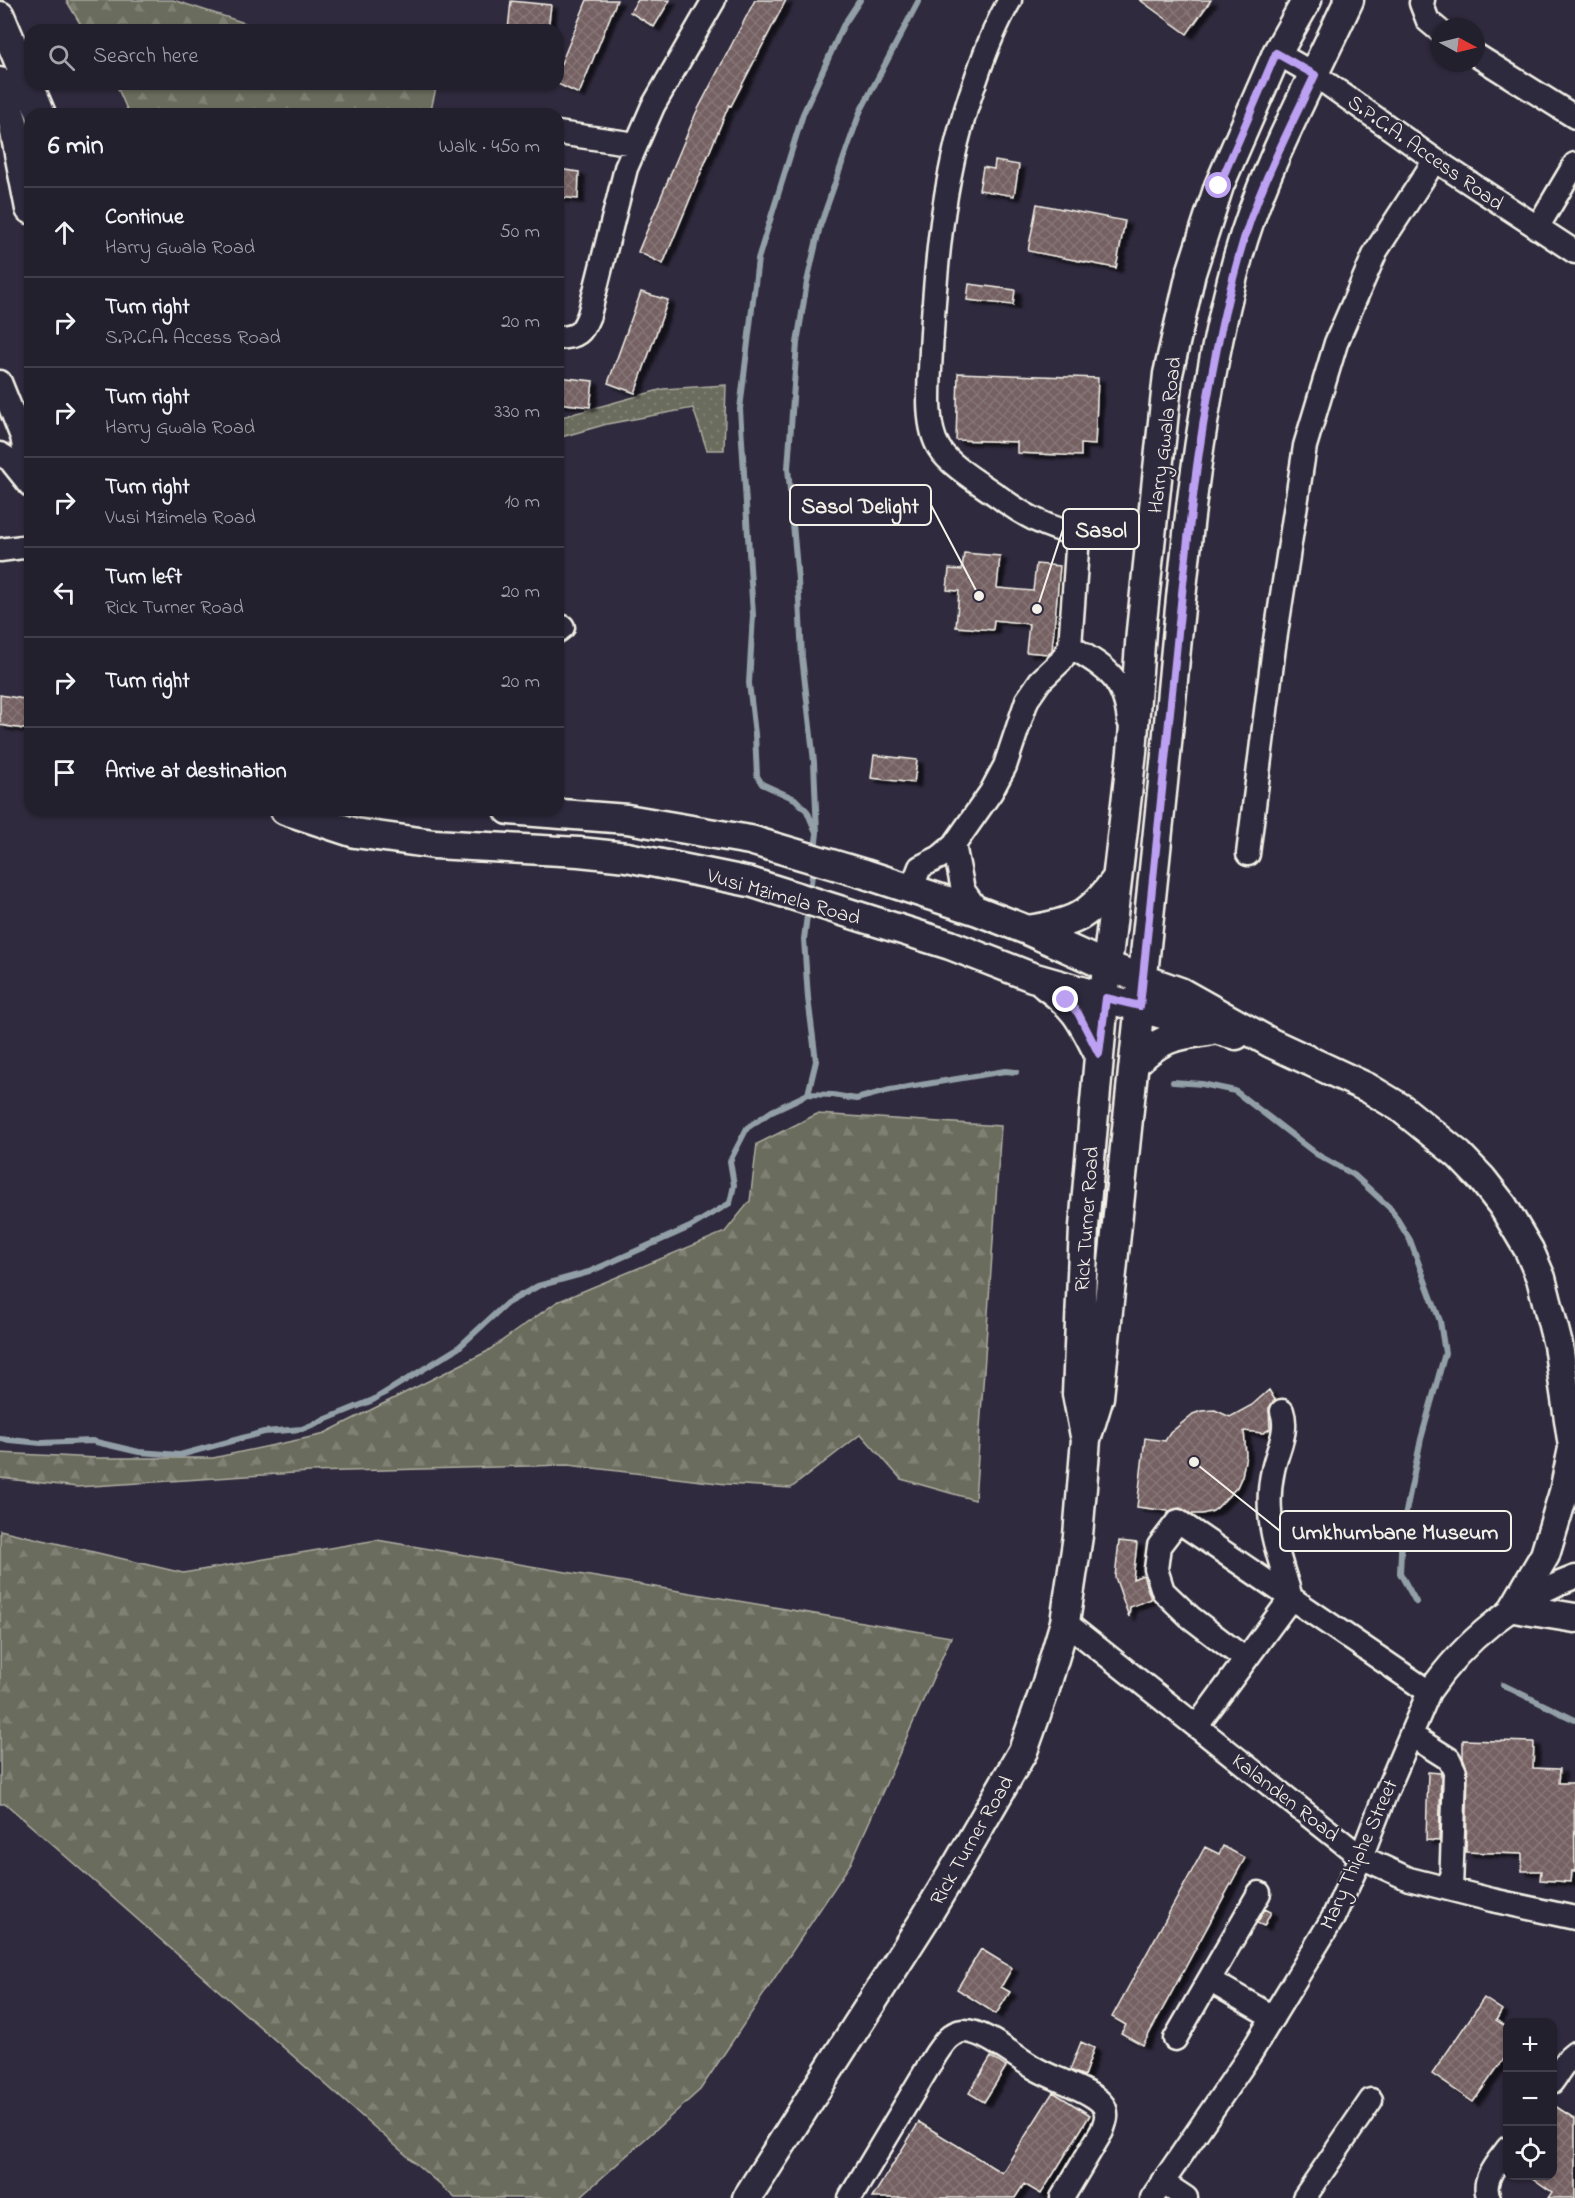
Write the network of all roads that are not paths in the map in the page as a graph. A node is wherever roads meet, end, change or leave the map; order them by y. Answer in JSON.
{"nodes":[{"id":1,"x":714,"y":0,"type":"edge"},
{"id":2,"x":1010,"y":0,"type":"edge"},
{"id":3,"x":1307,"y":0,"type":"edge"},
{"id":4,"x":1349,"y":0,"type":"edge"},
{"id":5,"x":1423,"y":0,"type":"edge"},
{"id":6,"x":0,"y":16,"type":"edge"},
{"id":7,"x":1431,"y":24,"type":"edge"},
{"id":8,"x":1276,"y":53,"type":"junction"},
{"id":9,"x":1485,"y":61,"type":"edge"},
{"id":10,"x":24,"y":73,"type":"edge"},
{"id":11,"x":1315,"y":75,"type":"junction"},
{"id":12,"x":0,"y":82,"type":"edge"},
{"id":13,"x":31,"y":90,"type":"edge"},
{"id":14,"x":38,"y":108,"type":"edge"},
{"id":15,"x":1575,"y":117,"type":"edge"},
{"id":16,"x":564,"y":134,"type":"edge"},
{"id":17,"x":636,"y":144,"type":"junction"},
{"id":18,"x":1435,"y":160,"type":"junction"},
{"id":19,"x":1575,"y":164,"type":"edge"},
{"id":20,"x":24,"y":178,"type":"edge"},
{"id":21,"x":1537,"y":228,"type":"junction"},
{"id":22,"x":1575,"y":252,"type":"edge"},
{"id":23,"x":564,"y":337,"type":"edge"},
{"id":24,"x":0,"y":382,"type":"edge"},
{"id":25,"x":24,"y":448,"type":"edge"},
{"id":26,"x":0,"y":454,"type":"edge"},
{"id":27,"x":24,"y":478,"type":"edge"},
{"id":28,"x":1154,"y":519,"type":"junction"},
{"id":29,"x":1078,"y":536,"type":"junction"},
{"id":30,"x":24,"y":547,"type":"edge"},
{"id":31,"x":0,"y":550,"type":"edge"},
{"id":32,"x":1070,"y":646,"type":"junction"},
{"id":33,"x":1132,"y":752,"type":"junction"},
{"id":34,"x":564,"y":814,"type":"edge"},
{"id":35,"x":303,"y":816,"type":"edge"},
{"id":36,"x":954,"y":845,"type":"junction"},
{"id":37,"x":1248,"y":854,"type":"dead end"},
{"id":38,"x":1118,"y":877,"type":"junction"},
{"id":39,"x":911,"y":890,"type":"junction"},
{"id":40,"x":978,"y":911,"type":"junction"},
{"id":41,"x":1027,"y":930,"type":"junction"},
{"id":42,"x":1107,"y":966,"type":"junction"},
{"id":43,"x":1032,"y":977,"type":"junction"},
{"id":44,"x":1141,"y":993,"type":"junction"},
{"id":45,"x":1106,"y":998,"type":"junction"},
{"id":46,"x":1215,"y":1030,"type":"junction"},
{"id":47,"x":1271,"y":1042,"type":"junction"},
{"id":48,"x":1099,"y":1054,"type":"junction"},
{"id":49,"x":1135,"y":1063,"type":"junction"},
{"id":50,"x":1282,"y":1411,"type":"dead end"},
{"id":51,"x":1086,"y":1439,"type":"junction"},
{"id":52,"x":1574,"y":1454,"type":"edge"},
{"id":53,"x":1575,"y":1577,"type":"edge"},
{"id":54,"x":1290,"y":1598,"type":"junction"},
{"id":55,"x":1514,"y":1608,"type":"junction"},
{"id":56,"x":1575,"y":1618,"type":"edge"},
{"id":57,"x":1065,"y":1622,"type":"junction"},
{"id":58,"x":1245,"y":1659,"type":"junction"},
{"id":59,"x":1429,"y":1692,"type":"junction"},
{"id":60,"x":1197,"y":1726,"type":"junction"},
{"id":61,"x":1411,"y":1735,"type":"junction"},
{"id":62,"x":1361,"y":1857,"type":"junction"},
{"id":63,"x":1451,"y":1889,"type":"junction"},
{"id":64,"x":1259,"y":1893,"type":"dead end"},
{"id":65,"x":1575,"y":1918,"type":"edge"},
{"id":66,"x":1209,"y":1980,"type":"junction"},
{"id":67,"x":1273,"y":2017,"type":"junction"},
{"id":68,"x":1175,"y":2038,"type":"dead end"},
{"id":69,"x":1575,"y":2053,"type":"edge"},
{"id":70,"x":1557,"y":2075,"type":"edge"},
{"id":71,"x":1371,"y":2100,"type":"dead end"},
{"id":72,"x":1503,"y":2156,"type":"edge"},
{"id":73,"x":1157,"y":2190,"type":"edge"},
{"id":74,"x":747,"y":2198,"type":"edge"},
{"id":75,"x":850,"y":2198,"type":"edge"},
{"id":76,"x":1062,"y":2198,"type":"edge"},
{"id":77,"x":1186,"y":2198,"type":"edge"},
{"id":78,"x":1304,"y":2198,"type":"edge"},
{"id":79,"x":1489,"y":2198,"type":"edge"}],
"edges":[{"from":1,"to":17,"type":"street"},
{"from":2,"to":29,"type":"street"},
{"from":3,"to":8,"type":"main road","name":"Harry Gwala Road"},
{"from":4,"to":11,"type":"main road","name":"Harry Gwala Road"},
{"from":5,"to":7,"type":"street"},
{"from":6,"to":10,"type":"main road"},
{"from":8,"to":11,"type":"street","name":"S.P.C.A. Access Road"},
{"from":8,"to":28,"type":"main road","name":"Harry Gwala Road"},
{"from":9,"to":15,"type":"street"},
{"from":11,"to":18,"type":"street","name":"S.P.C.A. Access Road"},
{"from":11,"to":44,"type":"main road","name":"Harry Gwala Road"},
{"from":12,"to":20,"type":"main road"},
{"from":13,"to":14,"type":"main road"},
{"from":16,"to":17,"type":"street"},
{"from":17,"to":23,"type":"street"},
{"from":18,"to":21,"type":"street","name":"S.P.C.A. Access Road"},
{"from":18,"to":37,"type":"street"},
{"from":19,"to":21,"type":"street"},
{"from":21,"to":22,"type":"street","name":"S.P.C.A. Access Road"},
{"from":24,"to":25,"type":"street"},
{"from":26,"to":27,"type":"street"},
{"from":28,"to":29,"type":"street"},
{"from":28,"to":33,"type":"main road","name":"Harry Gwala Road"},
{"from":29,"to":32,"type":"street"},
{"from":30,"to":31,"type":"street"},
{"from":32,"to":33,"type":"street"},
{"from":32,"to":36,"type":"street"},
{"from":33,"to":38,"type":"main road","name":"Harry Gwala Road"},
{"from":34,"to":39,"type":"main road","name":"Vusi Mzimela Road"},
{"from":35,"to":43,"type":"main road","name":"Vusi Mzimela Road"},
{"from":36,"to":39,"type":"street"},
{"from":36,"to":40,"type":"street"},
{"from":38,"to":41,"type":"main road"},
{"from":38,"to":42,"type":"main road","name":"Harry Gwala Road"},
{"from":39,"to":40,"type":"main road","name":"Vusi Mzimela Road"},
{"from":40,"to":41,"type":"main road","name":"Vusi Mzimela Road"},
{"from":41,"to":42,"type":"main road","name":"Vusi Mzimela Road"},
{"from":42,"to":44,"type":"main road","name":"Vusi Mzimela Road"},
{"from":42,"to":45,"type":"main road","name":"Harry Gwala Road"},
{"from":43,"to":45,"type":"main road","name":"Vusi Mzimela Road"},
{"from":43,"to":48,"type":"main road"},
{"from":44,"to":45,"type":"main road","name":"Vusi Mzimela Road"},
{"from":44,"to":46,"type":"main road","name":"Vusi Mzimela Road"},
{"from":44,"to":47,"type":"main road","name":"Vusi Mzimela Road"},
{"from":44,"to":49,"type":"main road","name":"Rick Turner Road"},
{"from":45,"to":48,"type":"main road","name":"Rick Turner Road"},
{"from":46,"to":47,"type":"main road","name":"Vusi Mzimela Road"},
{"from":46,"to":49,"type":"main road"},
{"from":47,"to":52,"type":"main road","name":"Vusi Mzimela Road"},
{"from":48,"to":51,"type":"main road","name":"Rick Turner Road"},
{"from":49,"to":51,"type":"main road","name":"Rick Turner Road"},
{"from":50,"to":54,"type":"street"},
{"from":51,"to":57,"type":"main road","name":"Rick Turner Road"},
{"from":52,"to":55,"type":"main road","name":"Vusi Mzimela Road"},
{"from":53,"to":55,"type":"street","name":"Mary Thiphe Street"},
{"from":54,"to":58,"type":"street"},
{"from":54,"to":58,"type":"street"},
{"from":54,"to":59,"type":"street"},
{"from":55,"to":56,"type":"main road"},
{"from":55,"to":59,"type":"street","name":"Mary Thiphe Street"},
{"from":57,"to":60,"type":"street","name":"Kalanden Road"},
{"from":57,"to":74,"type":"main road","name":"Rick Turner Road"},
{"from":58,"to":60,"type":"street"},
{"from":59,"to":61,"type":"street","name":"Mary Thiphe Street"},
{"from":60,"to":62,"type":"street","name":"Kalanden Road"},
{"from":61,"to":62,"type":"street","name":"Mary Thiphe Street"},
{"from":61,"to":63,"type":"street"},
{"from":62,"to":63,"type":"street","name":"Kalanden Road"},
{"from":62,"to":67,"type":"street","name":"Mary Thiphe Street"},
{"from":63,"to":65,"type":"street","name":"Kalanden Road"},
{"from":64,"to":66,"type":"street"},
{"from":66,"to":67,"type":"street"},
{"from":66,"to":68,"type":"street"},
{"from":67,"to":73,"type":"street","name":"Mary Thiphe Street"},
{"from":69,"to":70,"type":"street"},
{"from":71,"to":78,"type":"street"},
{"from":72,"to":79,"type":"street"},
{"from":73,"to":77,"type":"street"},
{"from":75,"to":76,"type":"street"}]}
